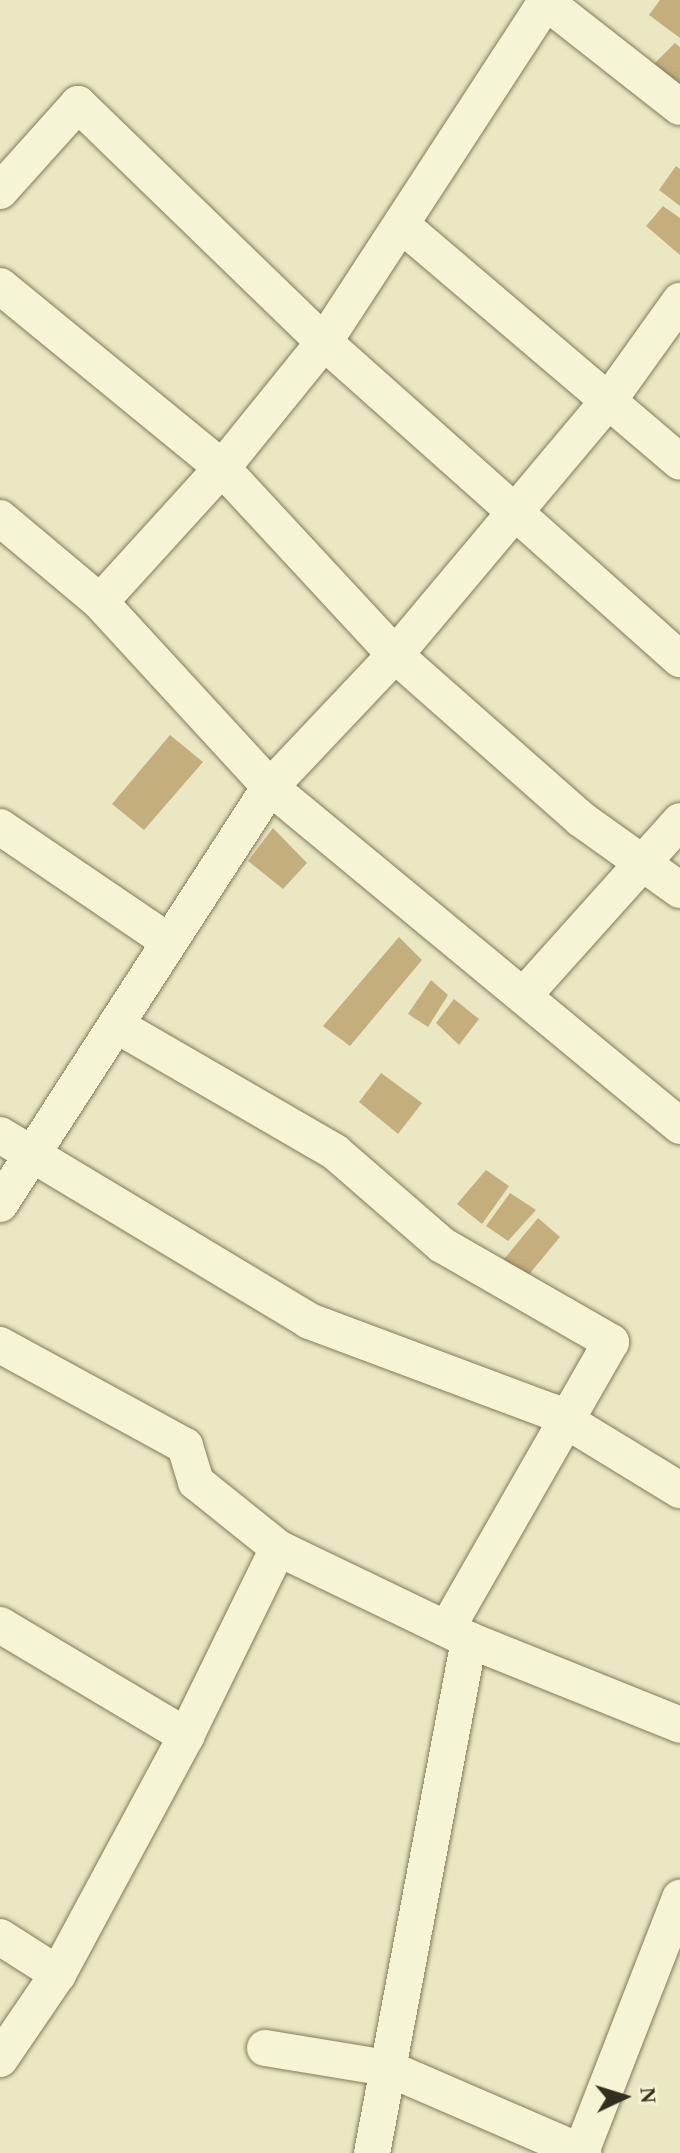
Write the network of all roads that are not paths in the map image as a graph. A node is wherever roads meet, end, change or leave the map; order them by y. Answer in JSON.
{"nodes":[{"id":1,"x":547,"y":1,"type":"edge"},
{"id":2,"x":680,"y":107,"type":"edge"},
{"id":3,"x":0,"y":191,"type":"edge"},
{"id":4,"x":404,"y":227,"type":"junction"},
{"id":5,"x":0,"y":286,"type":"edge"},
{"id":6,"x":677,"y":313,"type":"edge"},
{"id":7,"x":324,"y":342,"type":"junction"},
{"id":8,"x":609,"y":400,"type":"junction"},
{"id":9,"x":680,"y":462,"type":"edge"},
{"id":10,"x":222,"y":468,"type":"junction"},
{"id":11,"x":513,"y":510,"type":"junction"},
{"id":12,"x":0,"y":518,"type":"edge"},
{"id":13,"x":100,"y":602,"type":"junction"},
{"id":14,"x":395,"y":655,"type":"junction"},
{"id":15,"x":680,"y":659,"type":"edge"},
{"id":16,"x":270,"y":787,"type":"junction"},
{"id":17,"x":680,"y":821,"type":"edge"},
{"id":18,"x":0,"y":827,"type":"edge"},
{"id":19,"x":644,"y":862,"type":"junction"},
{"id":20,"x":680,"y":890,"type":"edge"},
{"id":21,"x":168,"y":941,"type":"junction"},
{"id":22,"x":525,"y":994,"type":"junction"},
{"id":23,"x":116,"y":1025,"type":"junction"},
{"id":24,"x":680,"y":1126,"type":"edge"},
{"id":25,"x":14,"y":1144,"type":"edge"},
{"id":26,"x":0,"y":1204,"type":"edge"},
{"id":27,"x":0,"y":1345,"type":"edge"},
{"id":28,"x":568,"y":1422,"type":"junction"},
{"id":29,"x":680,"y":1490,"type":"edge"},
{"id":30,"x":278,"y":1548,"type":"junction"},
{"id":31,"x":0,"y":1625,"type":"edge"},
{"id":32,"x":458,"y":1634,"type":"junction"},
{"id":33,"x":680,"y":1725,"type":"edge"},
{"id":34,"x":186,"y":1736,"type":"junction"},
{"id":35,"x":680,"y":1898,"type":"edge"},
{"id":36,"x":0,"y":1937,"type":"edge"},
{"id":37,"x":58,"y":1974,"type":"junction"},
{"id":38,"x":265,"y":2048,"type":"dead end"},
{"id":39,"x":0,"y":2059,"type":"edge"},
{"id":40,"x":387,"y":2068,"type":"junction"},
{"id":41,"x":582,"y":2152,"type":"edge"},
{"id":42,"x":372,"y":2153,"type":"edge"}],
"edges":[{"from":1,"to":2,"type":"street"},
{"from":1,"to":4,"type":"street"},
{"from":3,"to":7,"type":"street"},
{"from":4,"to":7,"type":"street"},
{"from":4,"to":8,"type":"street"},
{"from":5,"to":10,"type":"street"},
{"from":6,"to":8,"type":"street"},
{"from":7,"to":10,"type":"street"},
{"from":7,"to":11,"type":"street"},
{"from":8,"to":9,"type":"street"},
{"from":8,"to":11,"type":"street"},
{"from":10,"to":13,"type":"street"},
{"from":10,"to":14,"type":"street"},
{"from":11,"to":14,"type":"street"},
{"from":11,"to":15,"type":"street"},
{"from":12,"to":13,"type":"street"},
{"from":13,"to":16,"type":"street"},
{"from":14,"to":16,"type":"street"},
{"from":14,"to":19,"type":"street"},
{"from":16,"to":21,"type":"street"},
{"from":16,"to":22,"type":"street"},
{"from":17,"to":19,"type":"street"},
{"from":18,"to":21,"type":"street"},
{"from":19,"to":20,"type":"street"},
{"from":19,"to":22,"type":"street"},
{"from":21,"to":23,"type":"street"},
{"from":22,"to":24,"type":"street"},
{"from":23,"to":25,"type":"street"},
{"from":23,"to":28,"type":"street"},
{"from":25,"to":26,"type":"street"},
{"from":25,"to":28,"type":"street"},
{"from":27,"to":30,"type":"street"},
{"from":28,"to":29,"type":"street"},
{"from":28,"to":32,"type":"street"},
{"from":30,"to":32,"type":"street"},
{"from":30,"to":34,"type":"street"},
{"from":31,"to":34,"type":"street"},
{"from":32,"to":33,"type":"street"},
{"from":32,"to":40,"type":"street"},
{"from":34,"to":37,"type":"street"},
{"from":35,"to":41,"type":"street"},
{"from":36,"to":37,"type":"street"},
{"from":37,"to":39,"type":"street"},
{"from":38,"to":40,"type":"street"},
{"from":40,"to":41,"type":"street"},
{"from":40,"to":42,"type":"street"}]}
